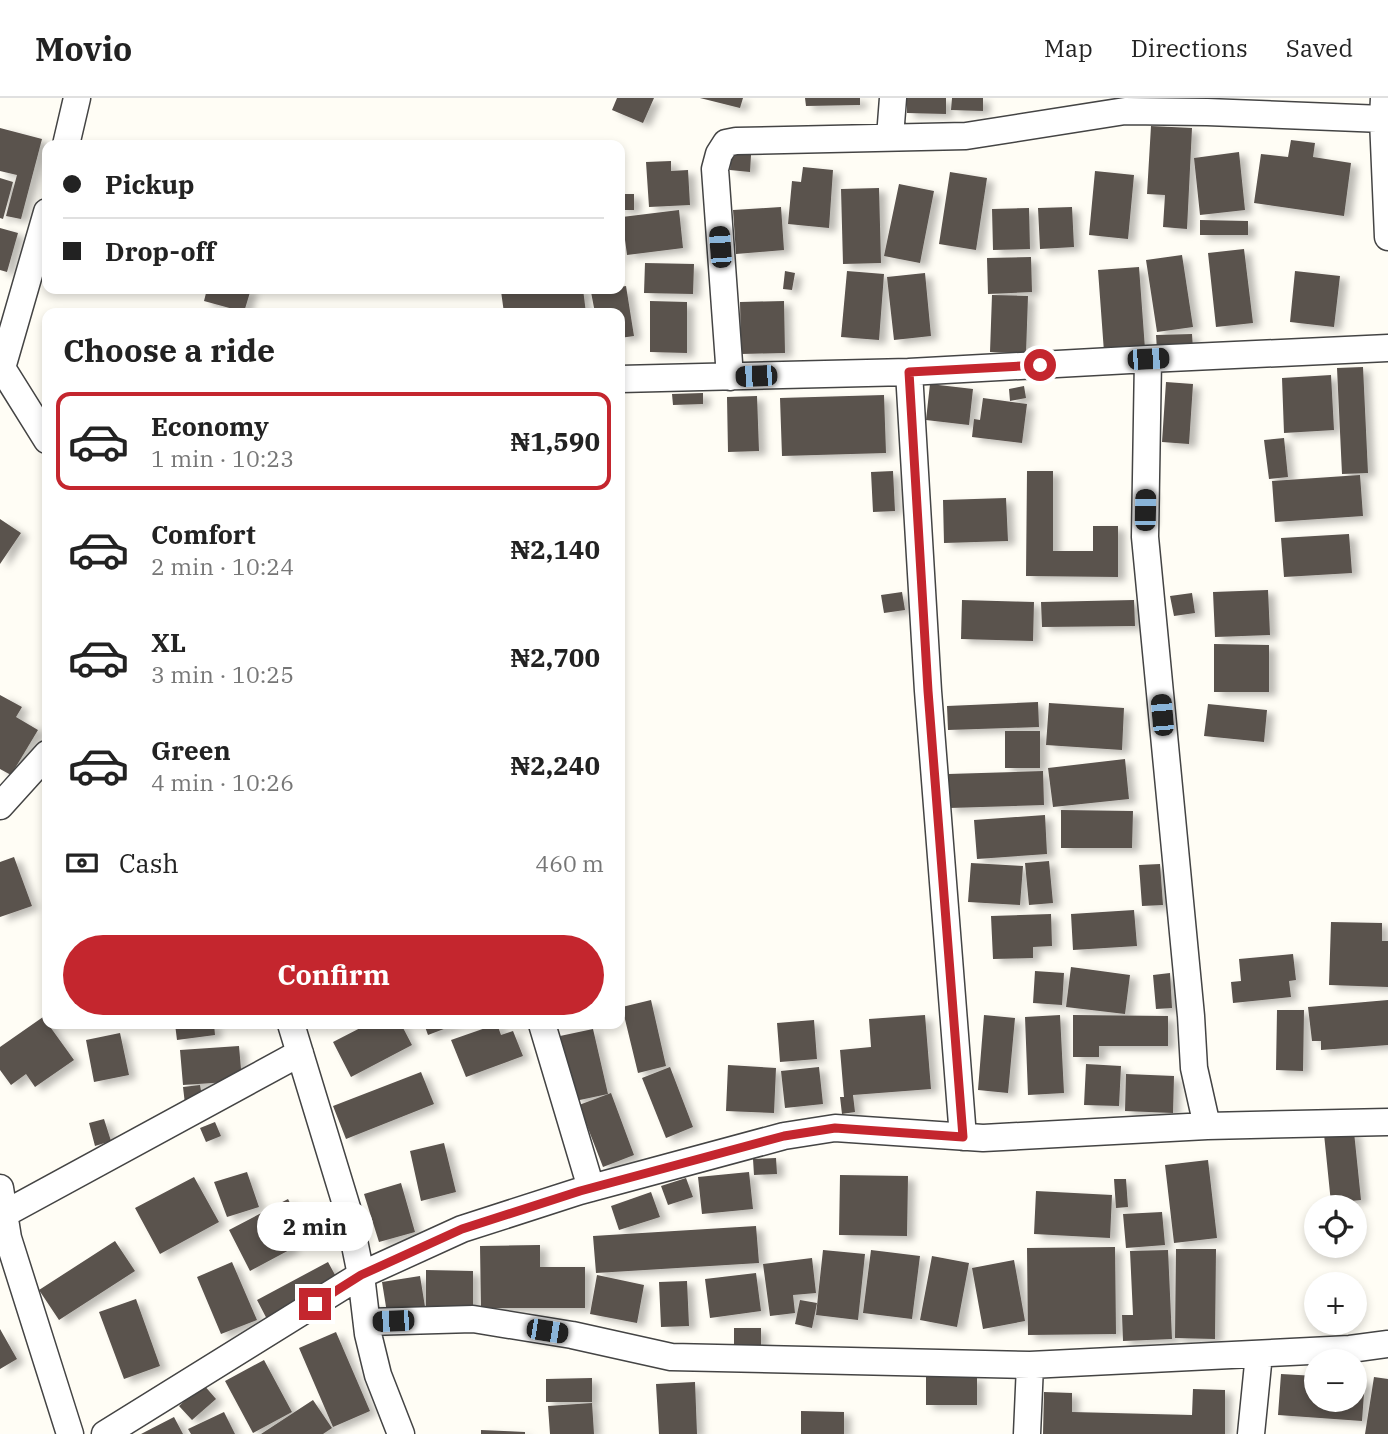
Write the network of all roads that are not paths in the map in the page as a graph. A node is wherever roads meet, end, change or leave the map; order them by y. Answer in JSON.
{"nodes":[{"id":1,"x":77,"y":98,"type":"edge"},
{"id":2,"x":893,"y":98,"type":"edge"},
{"id":3,"x":1126,"y":104,"type":"edge"},
{"id":4,"x":1384,"y":109,"type":"edge"},
{"id":5,"x":890,"y":137,"type":"junction"},
{"id":6,"x":67,"y":140,"type":"edge"},
{"id":7,"x":42,"y":229,"type":"edge"},
{"id":8,"x":1388,"y":237,"type":"edge"},
{"id":9,"x":1388,"y":348,"type":"edge"},
{"id":10,"x":1148,"y":359,"type":"junction"},
{"id":11,"x":1,"y":371,"type":"edge"},
{"id":12,"x":909,"y":372,"type":"junction"},
{"id":13,"x":730,"y":377,"type":"junction"},
{"id":14,"x":625,"y":379,"type":"edge"},
{"id":15,"x":42,"y":432,"type":"edge"},
{"id":16,"x":42,"y":760,"type":"edge"},
{"id":17,"x":0,"y":806,"type":"edge"},
{"id":18,"x":292,"y":1029,"type":"edge"},
{"id":19,"x":543,"y":1029,"type":"edge"},
{"id":20,"x":300,"y":1054,"type":"junction"},
{"id":21,"x":1388,"y":1122,"type":"edge"},
{"id":22,"x":1207,"y":1126,"type":"junction"},
{"id":23,"x":963,"y":1137,"type":"junction"},
{"id":24,"x":591,"y":1188,"type":"junction"},
{"id":25,"x":2,"y":1201,"type":"edge"},
{"id":26,"x":361,"y":1275,"type":"junction"},
{"id":27,"x":367,"y":1322,"type":"junction"},
{"id":28,"x":1388,"y":1344,"type":"edge"},
{"id":29,"x":1259,"y":1354,"type":"junction"},
{"id":30,"x":1030,"y":1365,"type":"junction"},
{"id":31,"x":70,"y":1434,"type":"edge"},
{"id":32,"x":105,"y":1434,"type":"edge"},
{"id":33,"x":401,"y":1434,"type":"edge"},
{"id":34,"x":1027,"y":1434,"type":"edge"},
{"id":35,"x":1251,"y":1434,"type":"edge"}],
"edges":[{"from":1,"to":6,"type":"street"},
{"from":2,"to":5,"type":"street"},
{"from":3,"to":4,"type":"street"},
{"from":3,"to":5,"type":"street"},
{"from":4,"to":8,"type":"street"},
{"from":5,"to":13,"type":"street"},
{"from":7,"to":11,"type":"street"},
{"from":9,"to":10,"type":"street"},
{"from":10,"to":12,"type":"street"},
{"from":10,"to":22,"type":"street"},
{"from":11,"to":15,"type":"street"},
{"from":12,"to":13,"type":"street"},
{"from":12,"to":23,"type":"street"},
{"from":13,"to":14,"type":"street"},
{"from":16,"to":17,"type":"street"},
{"from":18,"to":20,"type":"street"},
{"from":19,"to":24,"type":"street"},
{"from":20,"to":25,"type":"street"},
{"from":20,"to":26,"type":"street"},
{"from":21,"to":22,"type":"street"},
{"from":22,"to":23,"type":"street"},
{"from":23,"to":24,"type":"street"},
{"from":24,"to":26,"type":"street"},
{"from":25,"to":31,"type":"street"},
{"from":26,"to":27,"type":"street"},
{"from":26,"to":32,"type":"street"},
{"from":27,"to":30,"type":"street"},
{"from":27,"to":33,"type":"street"},
{"from":28,"to":29,"type":"street"},
{"from":29,"to":30,"type":"street"},
{"from":29,"to":35,"type":"street"},
{"from":30,"to":34,"type":"street"}]}
